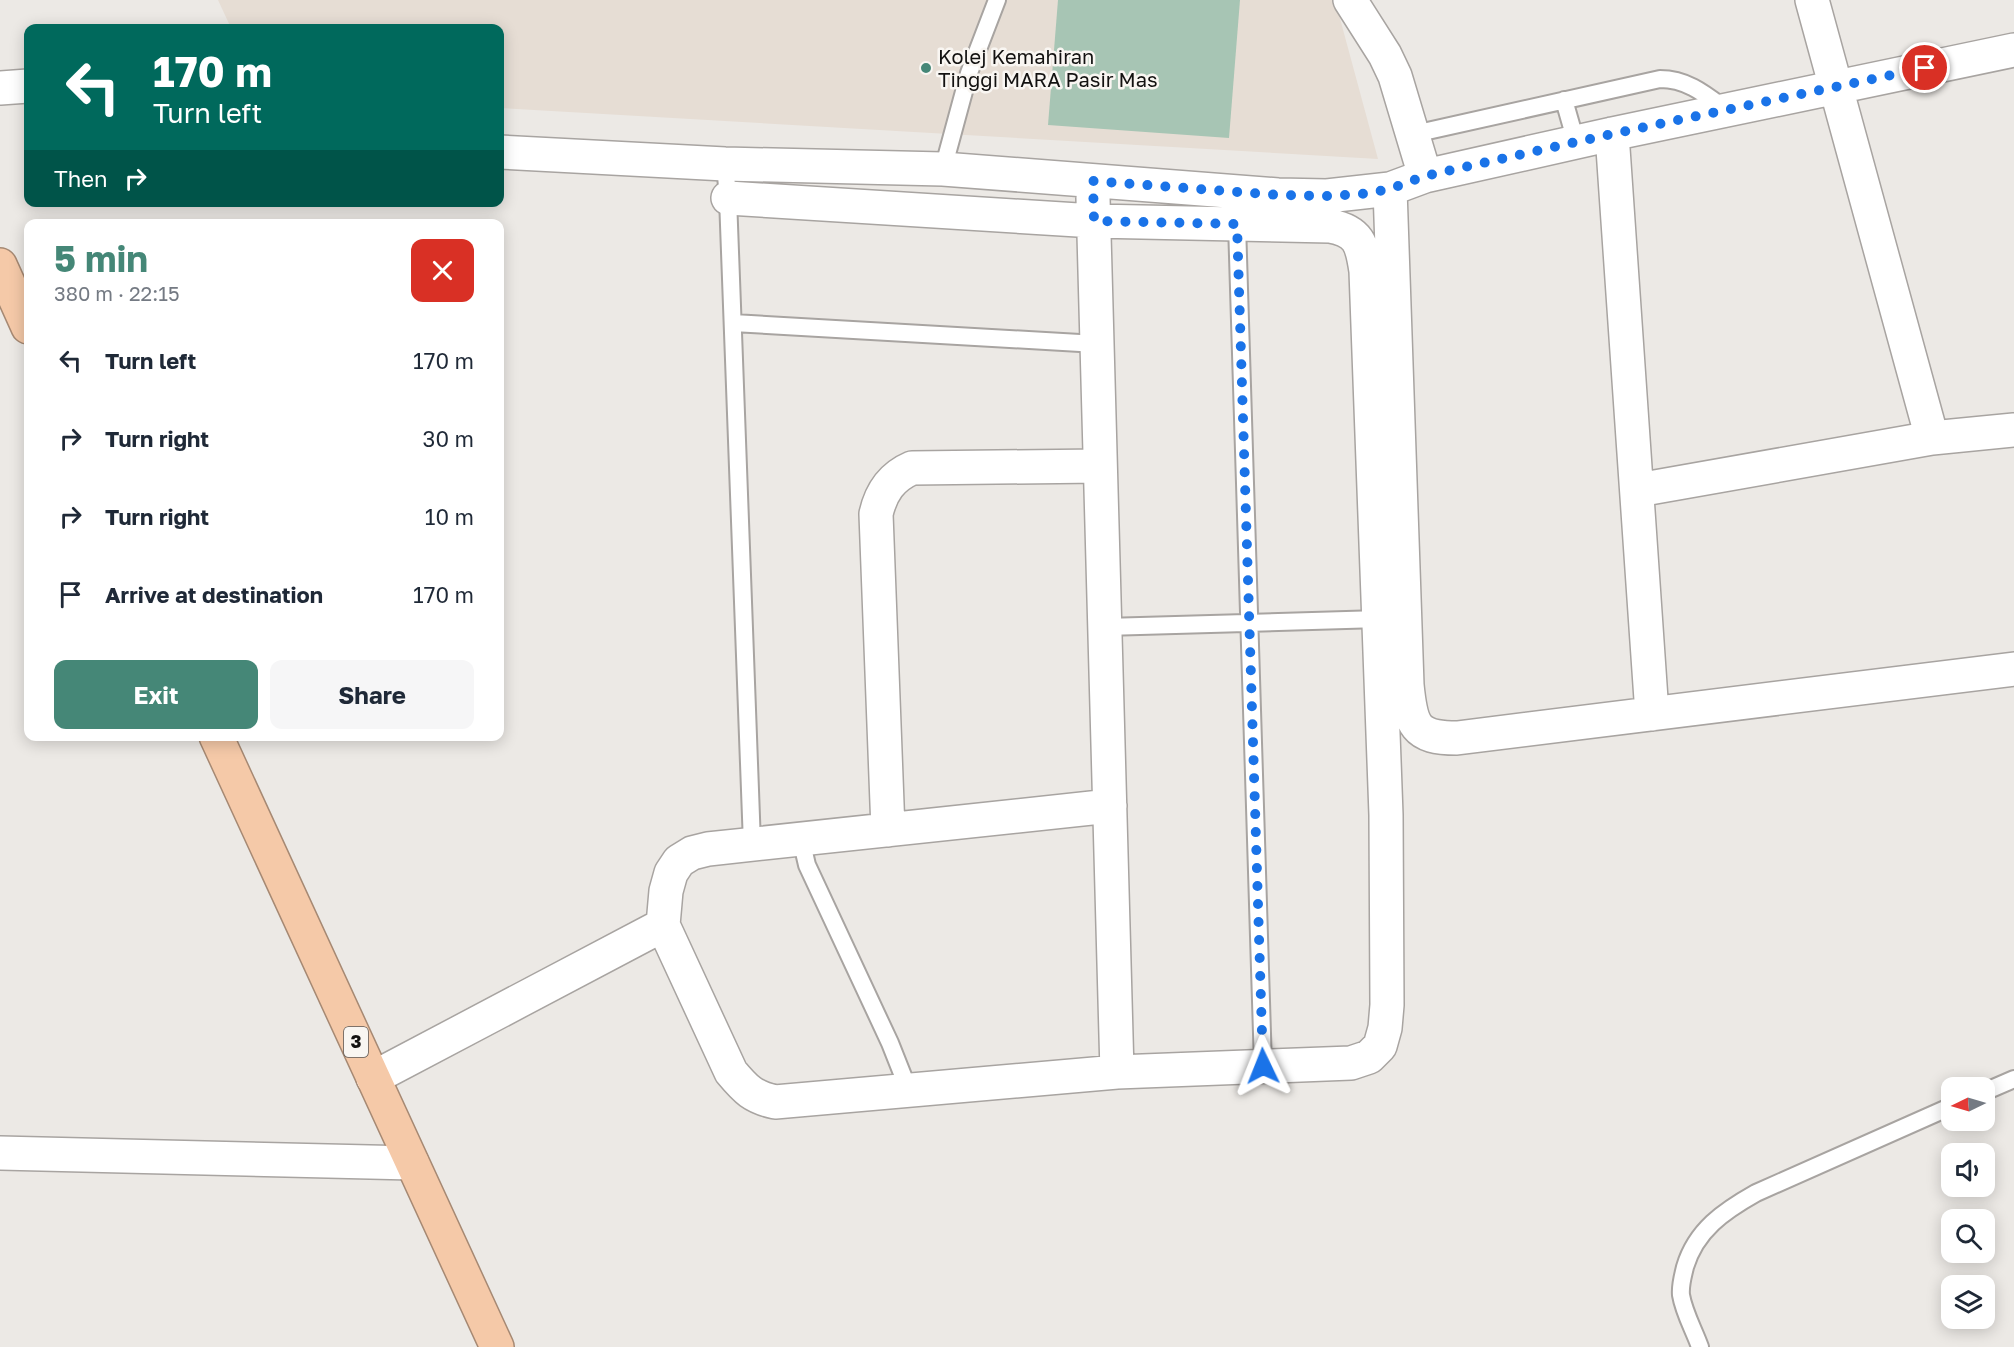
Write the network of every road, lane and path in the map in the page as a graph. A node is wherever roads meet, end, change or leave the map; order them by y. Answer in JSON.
{"nodes":[{"id":1,"x":997,"y":0,"type":"edge"},
{"id":2,"x":1350,"y":0,"type":"edge"},
{"id":3,"x":1812,"y":0,"type":"edge"},
{"id":4,"x":2014,"y":50,"type":"edge"},
{"id":5,"x":24,"y":86,"type":"edge"},
{"id":6,"x":1836,"y":87,"type":"junction"},
{"id":7,"x":0,"y":88,"type":"edge"},
{"id":8,"x":1564,"y":100,"type":"junction"},
{"id":9,"x":1726,"y":110,"type":"junction"},
{"id":10,"x":1414,"y":134,"type":"junction"},
{"id":11,"x":1612,"y":134,"type":"junction"},
{"id":12,"x":1576,"y":142,"type":"junction"},
{"id":13,"x":504,"y":152,"type":"edge"},
{"id":14,"x":725,"y":165,"type":"junction"},
{"id":15,"x":943,"y":169,"type":"junction"},
{"id":16,"x":1425,"y":176,"type":"junction"},
{"id":17,"x":1093,"y":181,"type":"junction"},
{"id":18,"x":1390,"y":189,"type":"junction"},
{"id":19,"x":728,"y":198,"type":"junction"},
{"id":20,"x":1094,"y":221,"type":"junction"},
{"id":21,"x":1237,"y":224,"type":"junction"},
{"id":22,"x":0,"y":265,"type":"edge"},
{"id":23,"x":24,"y":318,"type":"edge"},
{"id":24,"x":733,"y":323,"type":"junction"},
{"id":25,"x":1097,"y":344,"type":"junction"},
{"id":26,"x":2014,"y":430,"type":"edge"},
{"id":27,"x":1932,"y":438,"type":"junction"},
{"id":28,"x":1100,"y":466,"type":"junction"},
{"id":29,"x":1638,"y":490,"type":"junction"},
{"id":30,"x":1380,"y":619,"type":"junction"},
{"id":31,"x":1249,"y":622,"type":"junction"},
{"id":32,"x":1105,"y":627,"type":"junction"},
{"id":33,"x":2014,"y":669,"type":"edge"},
{"id":34,"x":1652,"y":714,"type":"junction"},
{"id":35,"x":218,"y":741,"type":"edge"},
{"id":36,"x":1110,"y":806,"type":"junction"},
{"id":37,"x":888,"y":830,"type":"junction"},
{"id":38,"x":801,"y":839,"type":"junction"},
{"id":39,"x":752,"y":844,"type":"junction"},
{"id":40,"x":663,"y":925,"type":"junction"},
{"id":41,"x":1263,"y":1066,"type":"junction"},
{"id":42,"x":1117,"y":1072,"type":"junction"},
{"id":43,"x":373,"y":1078,"type":"junction"},
{"id":44,"x":2014,"y":1079,"type":"edge"},
{"id":45,"x":1995,"y":1087,"type":"edge"},
{"id":46,"x":909,"y":1091,"type":"junction"},
{"id":47,"x":1941,"y":1111,"type":"edge"},
{"id":48,"x":0,"y":1153,"type":"edge"},
{"id":49,"x":412,"y":1163,"type":"junction"},
{"id":50,"x":497,"y":1347,"type":"edge"},
{"id":51,"x":1700,"y":1347,"type":"edge"}],
"edges":[{"from":1,"to":15,"type":"lane"},
{"from":2,"to":10,"type":"street"},
{"from":3,"to":6,"type":"street"},
{"from":4,"to":6,"type":"street"},
{"from":5,"to":7,"type":"street"},
{"from":6,"to":9,"type":"street"},
{"from":6,"to":27,"type":"street"},
{"from":8,"to":9,"type":"lane"},
{"from":8,"to":10,"type":"lane"},
{"from":8,"to":12,"type":"lane"},
{"from":9,"to":11,"type":"street"},
{"from":10,"to":16,"type":"street"},
{"from":11,"to":12,"type":"street"},
{"from":11,"to":29,"type":"street"},
{"from":12,"to":16,"type":"street"},
{"from":13,"to":14,"type":"street"},
{"from":14,"to":15,"type":"street"},
{"from":14,"to":19,"type":"lane"},
{"from":15,"to":17,"type":"street"},
{"from":16,"to":18,"type":"street"},
{"from":17,"to":18,"type":"street"},
{"from":17,"to":20,"type":"street"},
{"from":18,"to":34,"type":"street"},
{"from":19,"to":20,"type":"street"},
{"from":19,"to":24,"type":"lane"},
{"from":20,"to":21,"type":"street"},
{"from":20,"to":25,"type":"street"},
{"from":21,"to":30,"type":"street"},
{"from":21,"to":31,"type":"lane"},
{"from":22,"to":23,"type":"highway"},
{"from":24,"to":25,"type":"lane"},
{"from":24,"to":39,"type":"lane"},
{"from":25,"to":28,"type":"street"},
{"from":26,"to":27,"type":"street"},
{"from":27,"to":29,"type":"street"},
{"from":28,"to":32,"type":"street"},
{"from":28,"to":37,"type":"street"},
{"from":29,"to":34,"type":"street"},
{"from":30,"to":31,"type":"lane"},
{"from":30,"to":41,"type":"street"},
{"from":31,"to":32,"type":"lane"},
{"from":31,"to":41,"type":"lane"},
{"from":32,"to":36,"type":"street"},
{"from":33,"to":34,"type":"street"},
{"from":35,"to":43,"type":"highway","number":"3"},
{"from":36,"to":37,"type":"street"},
{"from":36,"to":42,"type":"street"},
{"from":37,"to":38,"type":"street"},
{"from":38,"to":39,"type":"street"},
{"from":38,"to":46,"type":"lane"},
{"from":39,"to":40,"type":"street"},
{"from":40,"to":43,"type":"street"},
{"from":40,"to":46,"type":"street"},
{"from":41,"to":42,"type":"street"},
{"from":42,"to":46,"type":"street"},
{"from":43,"to":49,"type":"highway","number":"3"},
{"from":44,"to":45,"type":"lane"},
{"from":47,"to":51,"type":"lane"},
{"from":48,"to":49,"type":"street"},
{"from":49,"to":50,"type":"highway","number":"3"}]}
